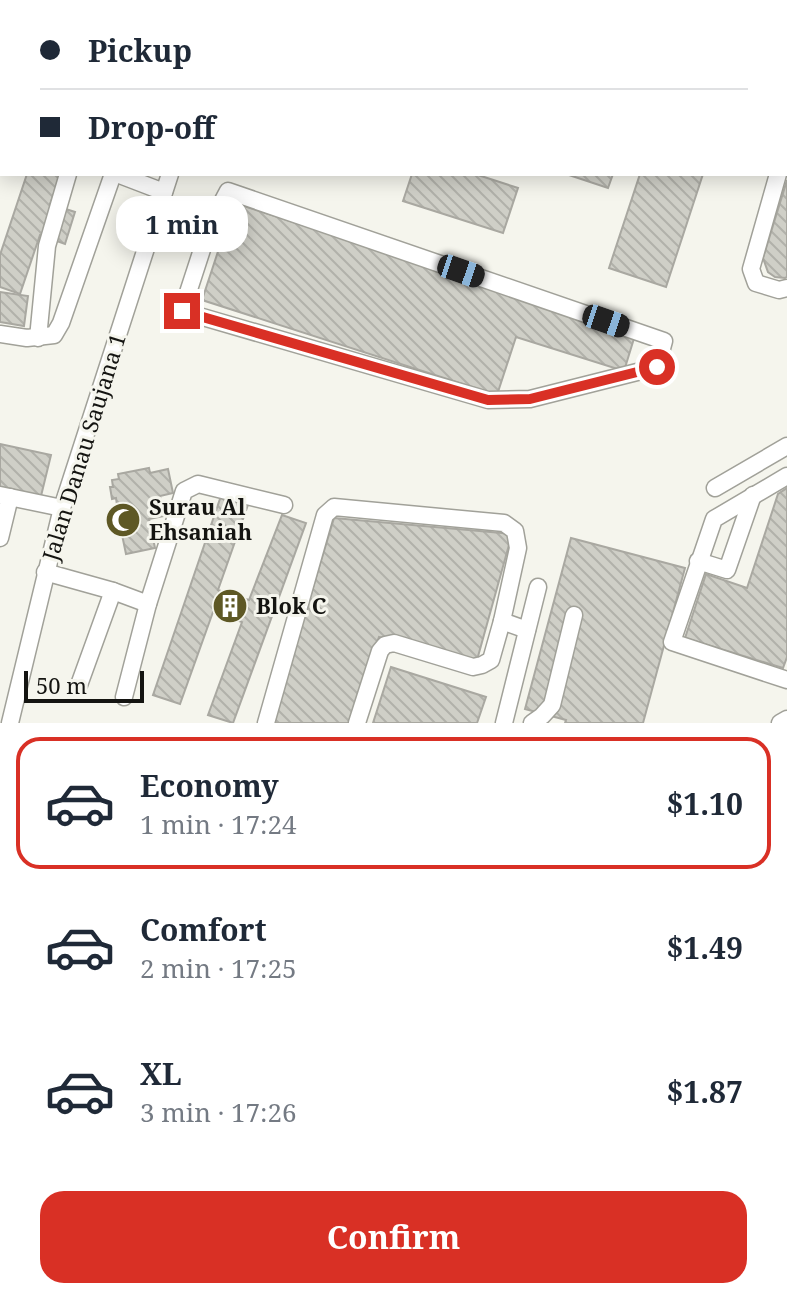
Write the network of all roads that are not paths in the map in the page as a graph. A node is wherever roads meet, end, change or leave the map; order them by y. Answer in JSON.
{"nodes":[{"id":1,"x":67,"y":176,"type":"edge"},
{"id":2,"x":114,"y":176,"type":"edge"},
{"id":3,"x":120,"y":176,"type":"edge"},
{"id":4,"x":169,"y":176,"type":"edge"},
{"id":5,"x":777,"y":176,"type":"edge"},
{"id":6,"x":164,"y":192,"type":"junction"},
{"id":7,"x":158,"y":209,"type":"junction"},
{"id":8,"x":210,"y":225,"type":"junction"},
{"id":9,"x":787,"y":288,"type":"edge"},
{"id":10,"x":0,"y":334,"type":"edge"},
{"id":11,"x":38,"y":338,"type":"junction"},
{"id":12,"x":787,"y":446,"type":"edge"},
{"id":13,"x":787,"y":476,"type":"edge"},
{"id":14,"x":5,"y":496,"type":"edge"},
{"id":15,"x":748,"y":498,"type":"junction"},
{"id":16,"x":284,"y":505,"type":"dead end"},
{"id":17,"x":62,"y":508,"type":"junction"},
{"id":18,"x":0,"y":538,"type":"edge"},
{"id":19,"x":698,"y":561,"type":"junction"},
{"id":20,"x":45,"y":572,"type":"junction"},
{"id":21,"x":538,"y":587,"type":"dead end"},
{"id":22,"x":113,"y":591,"type":"junction"},
{"id":23,"x":148,"y":604,"type":"junction"},
{"id":24,"x":574,"y":615,"type":"dead end"},
{"id":25,"x":502,"y":621,"type":"junction"},
{"id":26,"x":527,"y":630,"type":"junction"},
{"id":27,"x":787,"y":680,"type":"edge"},
{"id":28,"x":79,"y":685,"type":"dead end"},
{"id":29,"x":124,"y":697,"type":"dead end"},
{"id":30,"x":787,"y":719,"type":"edge"},
{"id":31,"x":0,"y":720,"type":"edge"},
{"id":32,"x":11,"y":723,"type":"edge"},
{"id":33,"x":266,"y":723,"type":"edge"},
{"id":34,"x":357,"y":723,"type":"edge"},
{"id":35,"x":505,"y":723,"type":"edge"},
{"id":36,"x":532,"y":723,"type":"edge"},
{"id":37,"x":780,"y":723,"type":"edge"}],
"edges":[{"from":1,"to":11,"type":"street"},
{"from":2,"to":11,"type":"street"},
{"from":3,"to":6,"type":"street"},
{"from":4,"to":6,"type":"street","name":"Jalan Danau Saujana 1"},
{"from":5,"to":9,"type":"street"},
{"from":6,"to":7,"type":"street","name":"Jalan Danau Saujana 1"},
{"from":7,"to":8,"type":"street"},
{"from":7,"to":17,"type":"street","name":"Jalan Danau Saujana 1"},
{"from":8,"to":8,"type":"street"},
{"from":10,"to":11,"type":"street"},
{"from":12,"to":15,"type":"street"},
{"from":13,"to":15,"type":"street"},
{"from":14,"to":17,"type":"street"},
{"from":14,"to":18,"type":"street"},
{"from":15,"to":19,"type":"street"},
{"from":15,"to":19,"type":"street"},
{"from":16,"to":23,"type":"street"},
{"from":17,"to":20,"type":"street","name":"Jalan Danau Saujana 1"},
{"from":19,"to":27,"type":"street"},
{"from":20,"to":22,"type":"street"},
{"from":20,"to":32,"type":"street","name":"Jalan Danau Saujana 1"},
{"from":21,"to":26,"type":"street"},
{"from":22,"to":23,"type":"street"},
{"from":22,"to":28,"type":"street"},
{"from":23,"to":29,"type":"street"},
{"from":24,"to":36,"type":"street"},
{"from":25,"to":26,"type":"street"},
{"from":25,"to":33,"type":"street"},
{"from":25,"to":34,"type":"street"},
{"from":26,"to":35,"type":"street"},
{"from":30,"to":37,"type":"street"},
{"from":31,"to":32,"type":"street"}]}
